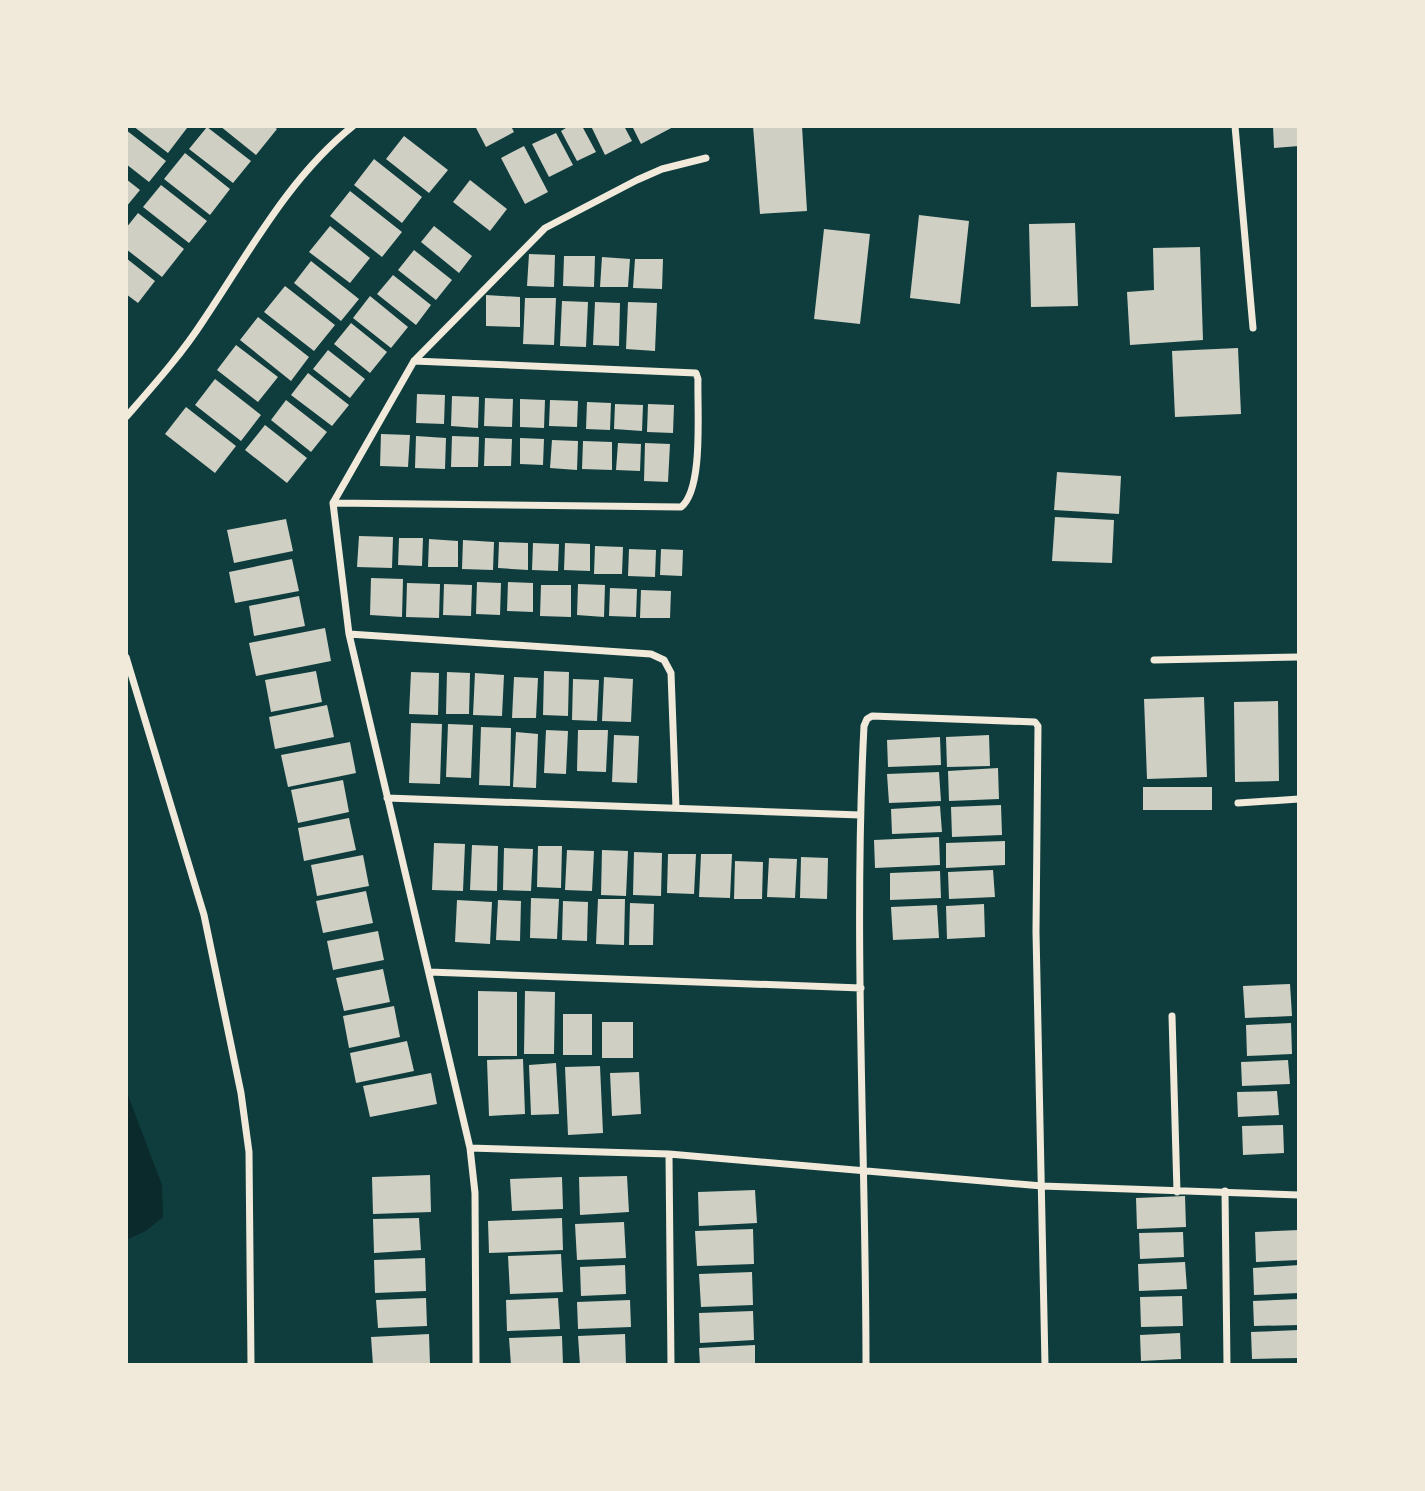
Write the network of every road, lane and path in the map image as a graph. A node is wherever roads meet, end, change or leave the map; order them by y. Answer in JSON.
{"nodes":[{"id":1,"x":353,"y":126,"type":"edge"},
{"id":2,"x":1235,"y":126,"type":"edge"},
{"id":3,"x":706,"y":158,"type":"dead end"},
{"id":4,"x":1253,"y":328,"type":"dead end"},
{"id":5,"x":414,"y":360,"type":"junction"},
{"id":6,"x":126,"y":417,"type":"edge"},
{"id":7,"x":333,"y":503,"type":"junction"},
{"id":8,"x":349,"y":634,"type":"junction"},
{"id":9,"x":126,"y":657,"type":"edge"},
{"id":10,"x":1299,"y":657,"type":"edge"},
{"id":11,"x":1154,"y":660,"type":"dead end"},
{"id":12,"x":387,"y":798,"type":"junction"},
{"id":13,"x":1299,"y":799,"type":"edge"},
{"id":14,"x":1238,"y":803,"type":"dead end"},
{"id":15,"x":676,"y":808,"type":"junction"},
{"id":16,"x":860,"y":815,"type":"junction"},
{"id":17,"x":429,"y":972,"type":"junction"},
{"id":18,"x":861,"y":988,"type":"junction"},
{"id":19,"x":1172,"y":1016,"type":"dead end"},
{"id":20,"x":470,"y":1148,"type":"junction"},
{"id":21,"x":669,"y":1154,"type":"junction"},
{"id":22,"x":866,"y":1171,"type":"junction"},
{"id":23,"x":1041,"y":1186,"type":"junction"},
{"id":24,"x":1225,"y":1191,"type":"junction"},
{"id":25,"x":1177,"y":1192,"type":"junction"},
{"id":26,"x":1299,"y":1195,"type":"edge"},
{"id":27,"x":251,"y":1365,"type":"edge"},
{"id":28,"x":476,"y":1365,"type":"edge"},
{"id":29,"x":671,"y":1365,"type":"edge"},
{"id":30,"x":866,"y":1365,"type":"edge"},
{"id":31,"x":1045,"y":1365,"type":"edge"},
{"id":32,"x":1227,"y":1365,"type":"edge"}],
"edges":[{"from":1,"to":6,"type":"street"},
{"from":2,"to":4,"type":"street"},
{"from":3,"to":5,"type":"street"},
{"from":5,"to":7,"type":"street"},
{"from":5,"to":7,"type":"street"},
{"from":7,"to":8,"type":"street"},
{"from":8,"to":12,"type":"street"},
{"from":8,"to":15,"type":"street"},
{"from":9,"to":27,"type":"street"},
{"from":10,"to":11,"type":"street"},
{"from":12,"to":15,"type":"street"},
{"from":12,"to":17,"type":"street"},
{"from":13,"to":14,"type":"street"},
{"from":15,"to":16,"type":"street"},
{"from":16,"to":18,"type":"street"},
{"from":16,"to":23,"type":"street"},
{"from":17,"to":18,"type":"street"},
{"from":17,"to":20,"type":"street"},
{"from":18,"to":22,"type":"street"},
{"from":19,"to":25,"type":"street"},
{"from":20,"to":21,"type":"street"},
{"from":20,"to":28,"type":"street"},
{"from":21,"to":22,"type":"street"},
{"from":21,"to":29,"type":"street"},
{"from":22,"to":23,"type":"street"},
{"from":22,"to":30,"type":"street"},
{"from":23,"to":25,"type":"street"},
{"from":23,"to":31,"type":"street"},
{"from":24,"to":25,"type":"street"},
{"from":24,"to":26,"type":"street"},
{"from":24,"to":32,"type":"street"}]}
